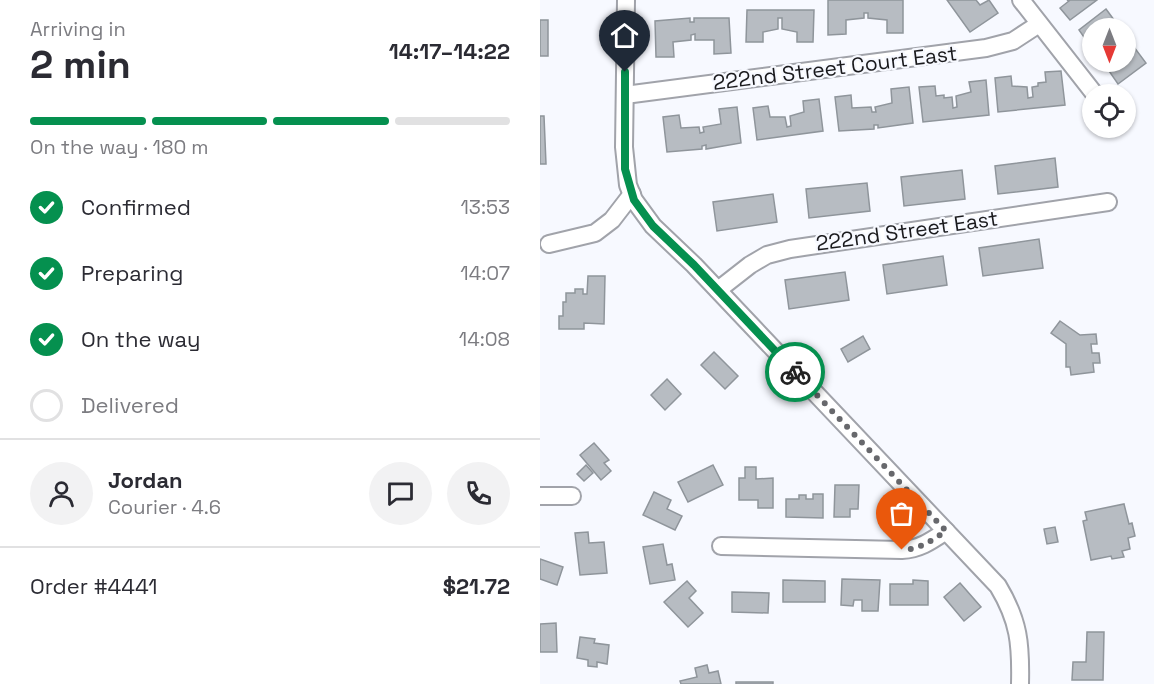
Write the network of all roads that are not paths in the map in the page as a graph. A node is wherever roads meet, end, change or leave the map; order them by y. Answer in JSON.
{"nodes":[{"id":1,"x":626,"y":0,"type":"edge"},
{"id":2,"x":1021,"y":0,"type":"edge"},
{"id":3,"x":1039,"y":24,"type":"junction"},
{"id":4,"x":1087,"y":84,"type":"edge"},
{"id":5,"x":625,"y":95,"type":"junction"},
{"id":6,"x":632,"y":194,"type":"junction"},
{"id":7,"x":1108,"y":202,"type":"dead end"},
{"id":8,"x":549,"y":244,"type":"dead end"},
{"id":9,"x":718,"y":290,"type":"junction"},
{"id":10,"x":540,"y":496,"type":"edge"},
{"id":11,"x":572,"y":496,"type":"dead end"},
{"id":12,"x":946,"y":531,"type":"junction"},
{"id":13,"x":721,"y":546,"type":"dead end"},
{"id":14,"x":1020,"y":684,"type":"edge"}],
"edges":[{"from":1,"to":5,"type":"street"},
{"from":2,"to":3,"type":"street"},
{"from":3,"to":4,"type":"street"},
{"from":3,"to":5,"type":"street","name":"222nd Street Court East"},
{"from":5,"to":6,"type":"street"},
{"from":6,"to":8,"type":"street"},
{"from":6,"to":9,"type":"street"},
{"from":7,"to":9,"type":"street","name":"222nd Street East"},
{"from":9,"to":12,"type":"street"},
{"from":10,"to":11,"type":"street"},
{"from":12,"to":13,"type":"street"},
{"from":12,"to":14,"type":"street"}]}
